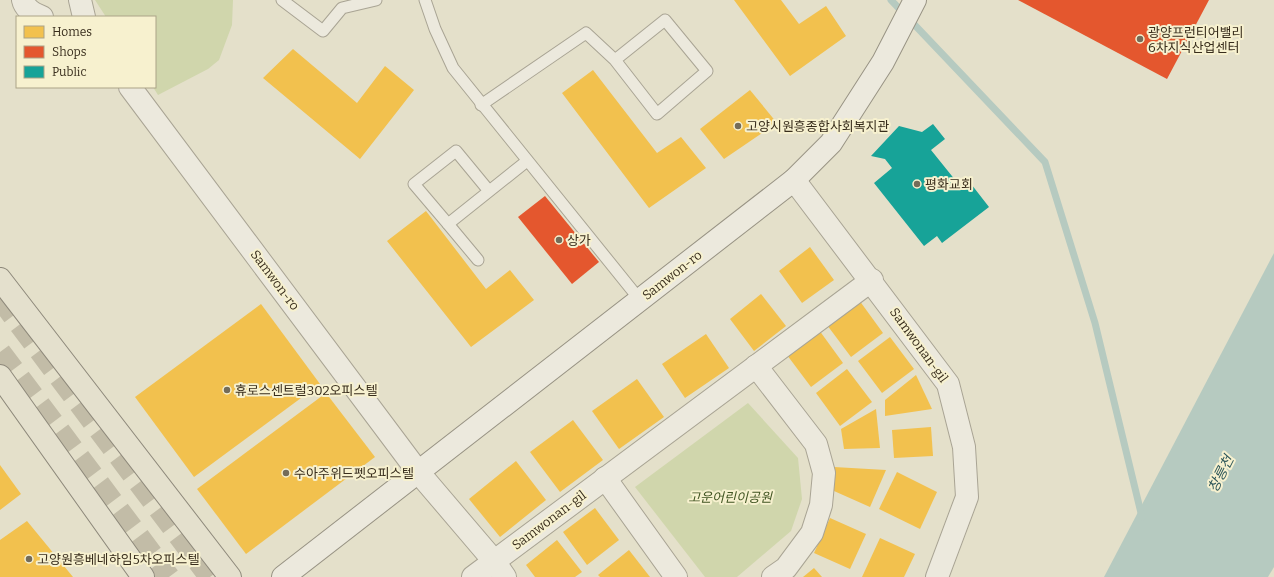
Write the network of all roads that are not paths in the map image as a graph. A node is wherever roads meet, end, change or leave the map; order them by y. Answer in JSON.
{"nodes":[{"id":1,"x":23,"y":0,"type":"edge"},
{"id":2,"x":80,"y":0,"type":"edge"},
{"id":3,"x":282,"y":0,"type":"edge"},
{"id":4,"x":376,"y":0,"type":"edge"},
{"id":5,"x":425,"y":0,"type":"edge"},
{"id":6,"x":915,"y":0,"type":"edge"},
{"id":7,"x":40,"y":16,"type":"edge"},
{"id":8,"x":84,"y":16,"type":"edge"},
{"id":9,"x":615,"y":60,"type":"junction"},
{"id":10,"x":131,"y":88,"type":"edge"},
{"id":11,"x":481,"y":105,"type":"junction"},
{"id":12,"x":526,"y":161,"type":"junction"},
{"id":13,"x":794,"y":180,"type":"junction"},
{"id":14,"x":489,"y":191,"type":"junction"},
{"id":15,"x":448,"y":224,"type":"junction"},
{"id":16,"x":478,"y":260,"type":"dead end"},
{"id":17,"x":0,"y":279,"type":"edge"},
{"id":18,"x":872,"y":280,"type":"junction"},
{"id":19,"x":640,"y":300,"type":"junction"},
{"id":20,"x":756,"y":366,"type":"junction"},
{"id":21,"x":0,"y":376,"type":"edge"},
{"id":22,"x":419,"y":473,"type":"junction"},
{"id":23,"x":605,"y":478,"type":"junction"},
{"id":24,"x":499,"y":569,"type":"edge"},
{"id":25,"x":143,"y":577,"type":"edge"},
{"id":26,"x":230,"y":577,"type":"edge"},
{"id":27,"x":283,"y":577,"type":"edge"},
{"id":28,"x":473,"y":577,"type":"edge"},
{"id":29,"x":676,"y":577,"type":"edge"},
{"id":30,"x":773,"y":577,"type":"edge"},
{"id":31,"x":937,"y":577,"type":"edge"}],
"edges":[{"from":1,"to":7,"type":"street"},
{"from":2,"to":8,"type":"street"},
{"from":3,"to":4,"type":"lane"},
{"from":5,"to":11,"type":"lane"},
{"from":6,"to":13,"type":"street","name":"Samwon-ro"},
{"from":9,"to":9,"type":"lane"},
{"from":9,"to":11,"type":"lane"},
{"from":10,"to":22,"type":"street","name":"Samwon-ro"},
{"from":11,"to":12,"type":"lane"},
{"from":12,"to":14,"type":"lane"},
{"from":12,"to":19,"type":"lane"},
{"from":13,"to":18,"type":"street","name":"Samwonan-gil"},
{"from":13,"to":19,"type":"street","name":"Samwon-ro"},
{"from":14,"to":15,"type":"lane"},
{"from":14,"to":15,"type":"lane"},
{"from":15,"to":16,"type":"lane"},
{"from":17,"to":26,"type":"main road"},
{"from":18,"to":20,"type":"street","name":"Samwonan-gil"},
{"from":18,"to":31,"type":"street","name":"Samwonan-gil"},
{"from":19,"to":22,"type":"street","name":"Samwon-ro"},
{"from":20,"to":23,"type":"street","name":"Samwonan-gil"},
{"from":20,"to":30,"type":"street"},
{"from":21,"to":25,"type":"main road"},
{"from":22,"to":24,"type":"street"},
{"from":22,"to":27,"type":"street","name":"Samwon-ro"},
{"from":23,"to":24,"type":"street","name":"Samwonan-gil"},
{"from":23,"to":29,"type":"street"},
{"from":24,"to":28,"type":"street","name":"Samwonan-gil"}]}
